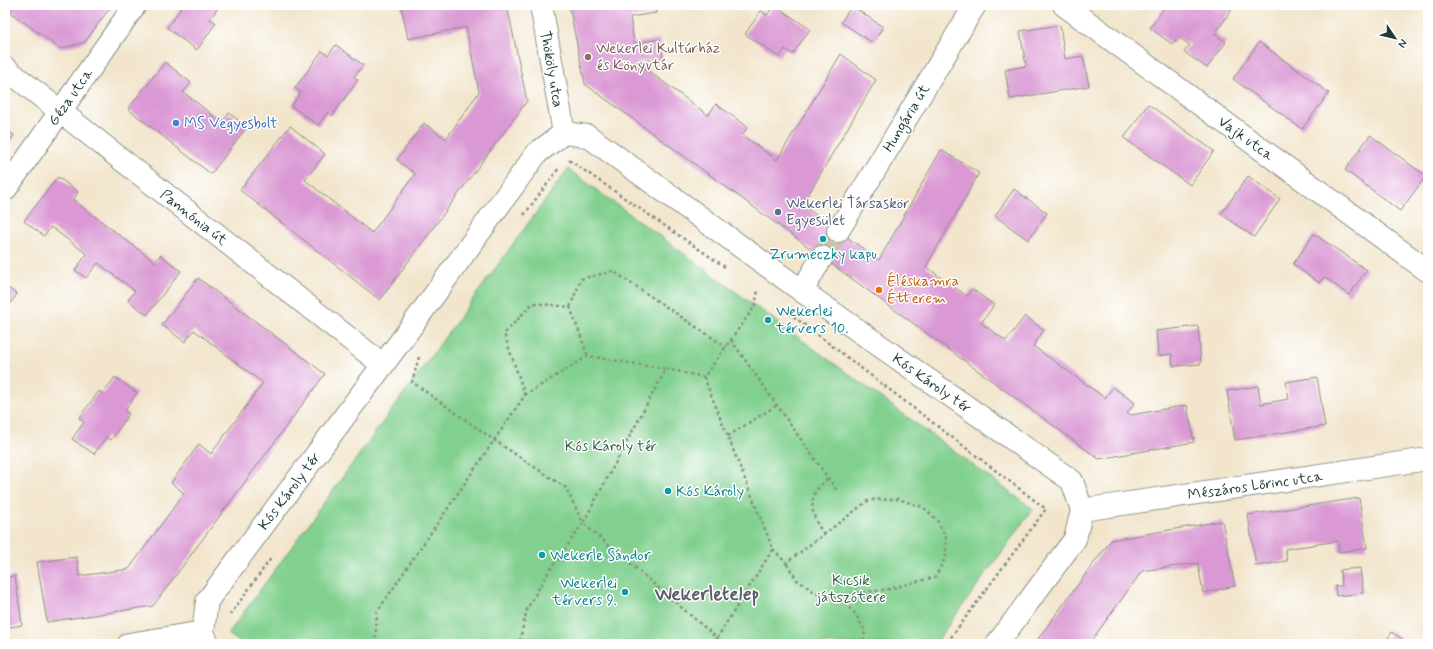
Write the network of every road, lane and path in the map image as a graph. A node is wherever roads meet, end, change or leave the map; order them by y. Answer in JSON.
{"nodes":[{"id":1,"x":135,"y":5,"type":"edge"},
{"id":2,"x":541,"y":5,"type":"edge"},
{"id":3,"x":974,"y":5,"type":"edge"},
{"id":4,"x":1064,"y":5,"type":"edge"},
{"id":5,"x":5,"y":68,"type":"edge"},
{"id":6,"x":59,"y":112,"type":"junction"},
{"id":7,"x":564,"y":133,"type":"junction"},
{"id":8,"x":567,"y":158,"type":"dead end"},
{"id":9,"x":5,"y":190,"type":"edge"},
{"id":10,"x":838,"y":231,"type":"tunnel mouth"},
{"id":11,"x":822,"y":257,"type":"tunnel mouth"},
{"id":12,"x":726,"y":268,"type":"dead end"},
{"id":13,"x":1428,"y":271,"type":"edge"},
{"id":14,"x":752,"y":285,"type":"dead end"},
{"id":15,"x":758,"y":290,"type":"junction"},
{"id":16,"x":802,"y":291,"type":"junction"},
{"id":17,"x":765,"y":294,"type":"dead end"},
{"id":18,"x":570,"y":307,"type":"junction"},
{"id":19,"x":783,"y":309,"type":"dead end"},
{"id":20,"x":731,"y":340,"type":"junction"},
{"id":21,"x":726,"y":347,"type":"junction"},
{"id":22,"x":421,"y":351,"type":"dead end"},
{"id":23,"x":588,"y":356,"type":"junction"},
{"id":24,"x":383,"y":365,"type":"junction"},
{"id":25,"x":666,"y":369,"type":"junction"},
{"id":26,"x":704,"y":377,"type":"junction"},
{"id":27,"x":525,"y":395,"type":"junction"},
{"id":28,"x":777,"y":405,"type":"junction"},
{"id":29,"x":728,"y":436,"type":"junction"},
{"id":30,"x":494,"y":440,"type":"junction"},
{"id":31,"x":1428,"y":459,"type":"edge"},
{"id":32,"x":828,"y":478,"type":"junction"},
{"id":33,"x":838,"y":492,"type":"dead end"},
{"id":34,"x":1082,"y":510,"type":"junction"},
{"id":35,"x":583,"y":522,"type":"junction"},
{"id":36,"x":824,"y":534,"type":"junction"},
{"id":37,"x":773,"y":549,"type":"junction"},
{"id":38,"x":786,"y":563,"type":"junction"},
{"id":39,"x":835,"y":596,"type":"junction"},
{"id":40,"x":206,"y":638,"type":"edge"},
{"id":41,"x":717,"y":638,"type":"junction"},
{"id":42,"x":129,"y":644,"type":"edge"},
{"id":43,"x":375,"y":644,"type":"edge"},
{"id":44,"x":519,"y":644,"type":"edge"},
{"id":45,"x":713,"y":644,"type":"edge"},
{"id":46,"x":721,"y":644,"type":"edge"},
{"id":47,"x":863,"y":644,"type":"edge"},
{"id":48,"x":946,"y":644,"type":"edge"},
{"id":49,"x":997,"y":644,"type":"edge"}],
"edges":[{"from":1,"to":6,"type":"street","name":"Géza utca"},
{"from":2,"to":7,"type":"street","name":"Thököly utca"},
{"from":3,"to":10,"type":"street","name":"Hungária út"},
{"from":4,"to":13,"type":"street","name":"Vajk utca"},
{"from":5,"to":6,"type":"street","name":"Pannónia út"},
{"from":6,"to":9,"type":"street","name":"Géza utca"},
{"from":6,"to":24,"type":"street","name":"Pannónia út"},
{"from":7,"to":16,"type":"street","name":"Kós Károly tér"},
{"from":7,"to":24,"type":"street","name":"Kós Károly tér"},
{"from":8,"to":12,"type":"path"},
{"from":11,"to":16,"type":"street"},
{"from":14,"to":15,"type":"path"},
{"from":15,"to":17,"type":"path"},
{"from":15,"to":20,"type":"path"},
{"from":16,"to":34,"type":"street","name":"Kós Károly tér"},
{"from":18,"to":21,"type":"path"},
{"from":18,"to":23,"type":"path"},
{"from":18,"to":27,"type":"path"},
{"from":19,"to":48,"type":"path"},
{"from":20,"to":21,"type":"path"},
{"from":20,"to":28,"type":"path"},
{"from":21,"to":26,"type":"path"},
{"from":22,"to":30,"type":"path"},
{"from":23,"to":25,"type":"path"},
{"from":23,"to":27,"type":"path"},
{"from":24,"to":40,"type":"street","name":"Kós Károly tér"},
{"from":25,"to":26,"type":"path"},
{"from":25,"to":35,"type":"path"},
{"from":26,"to":29,"type":"path"},
{"from":27,"to":30,"type":"path"},
{"from":28,"to":29,"type":"path"},
{"from":28,"to":32,"type":"path"},
{"from":29,"to":37,"type":"path"},
{"from":30,"to":35,"type":"path"},
{"from":30,"to":43,"type":"path"},
{"from":31,"to":34,"type":"street","name":"Mészáros Lőrinc utca"},
{"from":32,"to":33,"type":"path"},
{"from":32,"to":36,"type":"path"},
{"from":34,"to":49,"type":"street"},
{"from":35,"to":41,"type":"path"},
{"from":35,"to":44,"type":"path"},
{"from":36,"to":38,"type":"path"},
{"from":36,"to":39,"type":"path"},
{"from":37,"to":38,"type":"path"},
{"from":37,"to":41,"type":"path"},
{"from":38,"to":39,"type":"path"},
{"from":39,"to":47,"type":"path"},
{"from":40,"to":42,"type":"street"},
{"from":41,"to":45,"type":"path"},
{"from":41,"to":46,"type":"path"}]}
